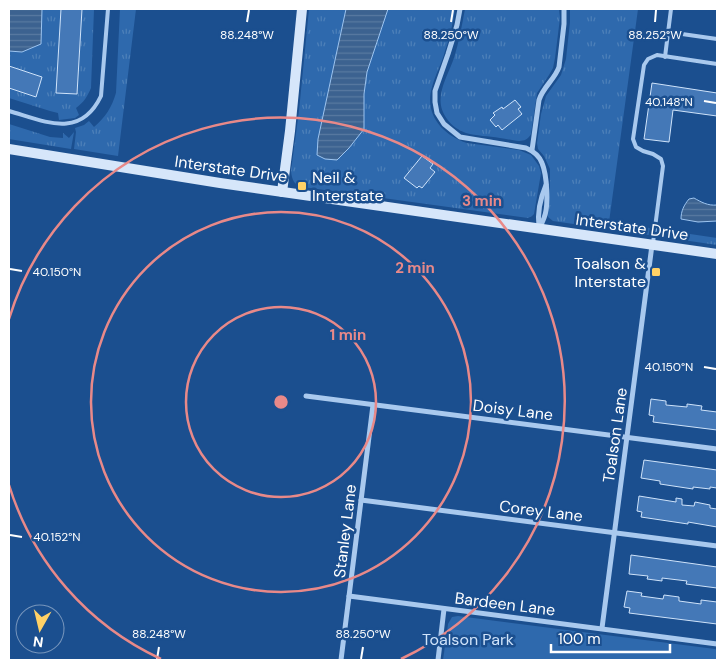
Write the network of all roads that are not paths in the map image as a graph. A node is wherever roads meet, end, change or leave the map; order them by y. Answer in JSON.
{"nodes":[{"id":1,"x":108,"y":9,"type":"edge"},
{"id":2,"x":302,"y":9,"type":"edge"},
{"id":3,"x":460,"y":9,"type":"edge"},
{"id":4,"x":564,"y":9,"type":"edge"},
{"id":5,"x":672,"y":9,"type":"edge"},
{"id":6,"x":668,"y":32,"type":"junction"},
{"id":7,"x":717,"y":34,"type":"edge"},
{"id":8,"x":710,"y":38,"type":"junction"},
{"id":9,"x":717,"y":39,"type":"edge"},
{"id":10,"x":665,"y":56,"type":"junction"},
{"id":11,"x":717,"y":64,"type":"edge"},
{"id":12,"x":9,"y":111,"type":"edge"},
{"id":13,"x":9,"y":149,"type":"edge"},
{"id":14,"x":532,"y":150,"type":"junction"},
{"id":15,"x":282,"y":192,"type":"junction"},
{"id":16,"x":539,"y":228,"type":"junction"},
{"id":17,"x":652,"y":245,"type":"junction"},
{"id":18,"x":717,"y":254,"type":"edge"},
{"id":19,"x":306,"y":396,"type":"dead end"},
{"id":20,"x":373,"y":405,"type":"junction"},
{"id":21,"x":627,"y":438,"type":"junction"},
{"id":22,"x":717,"y":449,"type":"edge"},
{"id":23,"x":361,"y":500,"type":"junction"},
{"id":24,"x":614,"y":533,"type":"junction"},
{"id":25,"x":717,"y":546,"type":"edge"},
{"id":26,"x":349,"y":596,"type":"junction"},
{"id":27,"x":444,"y":609,"type":"junction"},
{"id":28,"x":602,"y":628,"type":"junction"},
{"id":29,"x":717,"y":644,"type":"edge"},
{"id":30,"x":341,"y":660,"type":"edge"},
{"id":31,"x":438,"y":660,"type":"edge"}],
"edges":[{"from":1,"to":12,"type":"lane"},
{"from":2,"to":15,"type":"main road"},
{"from":3,"to":14,"type":"street"},
{"from":4,"to":14,"type":"street"},
{"from":5,"to":6,"type":"lane"},
{"from":6,"to":8,"type":"lane"},
{"from":6,"to":10,"type":"lane"},
{"from":7,"to":8,"type":"lane"},
{"from":8,"to":9,"type":"lane"},
{"from":10,"to":11,"type":"lane"},
{"from":10,"to":17,"type":"lane"},
{"from":13,"to":15,"type":"main road","name":"Interstate Drive"},
{"from":14,"to":16,"type":"street"},
{"from":15,"to":16,"type":"main road","name":"Interstate Drive"},
{"from":16,"to":17,"type":"main road","name":"Interstate Drive"},
{"from":17,"to":18,"type":"main road","name":"Interstate Drive"},
{"from":17,"to":21,"type":"street","name":"Toalson Lane"},
{"from":19,"to":20,"type":"street","name":"Doisy Lane"},
{"from":20,"to":21,"type":"street","name":"Doisy Lane"},
{"from":20,"to":23,"type":"street","name":"Stanley Lane"},
{"from":21,"to":22,"type":"street","name":"Doisy Lane"},
{"from":21,"to":24,"type":"street","name":"Toalson Lane"},
{"from":23,"to":24,"type":"street","name":"Corey Lane"},
{"from":23,"to":26,"type":"street","name":"Stanley Lane"},
{"from":24,"to":25,"type":"street","name":"Corey Lane"},
{"from":24,"to":28,"type":"street","name":"Toalson Lane"},
{"from":26,"to":27,"type":"street","name":"Bardeen Lane"},
{"from":26,"to":30,"type":"street","name":"Stanley Lane"},
{"from":27,"to":28,"type":"street","name":"Bardeen Lane"},
{"from":27,"to":31,"type":"street"},
{"from":28,"to":29,"type":"street","name":"Bardeen Lane"}]}
